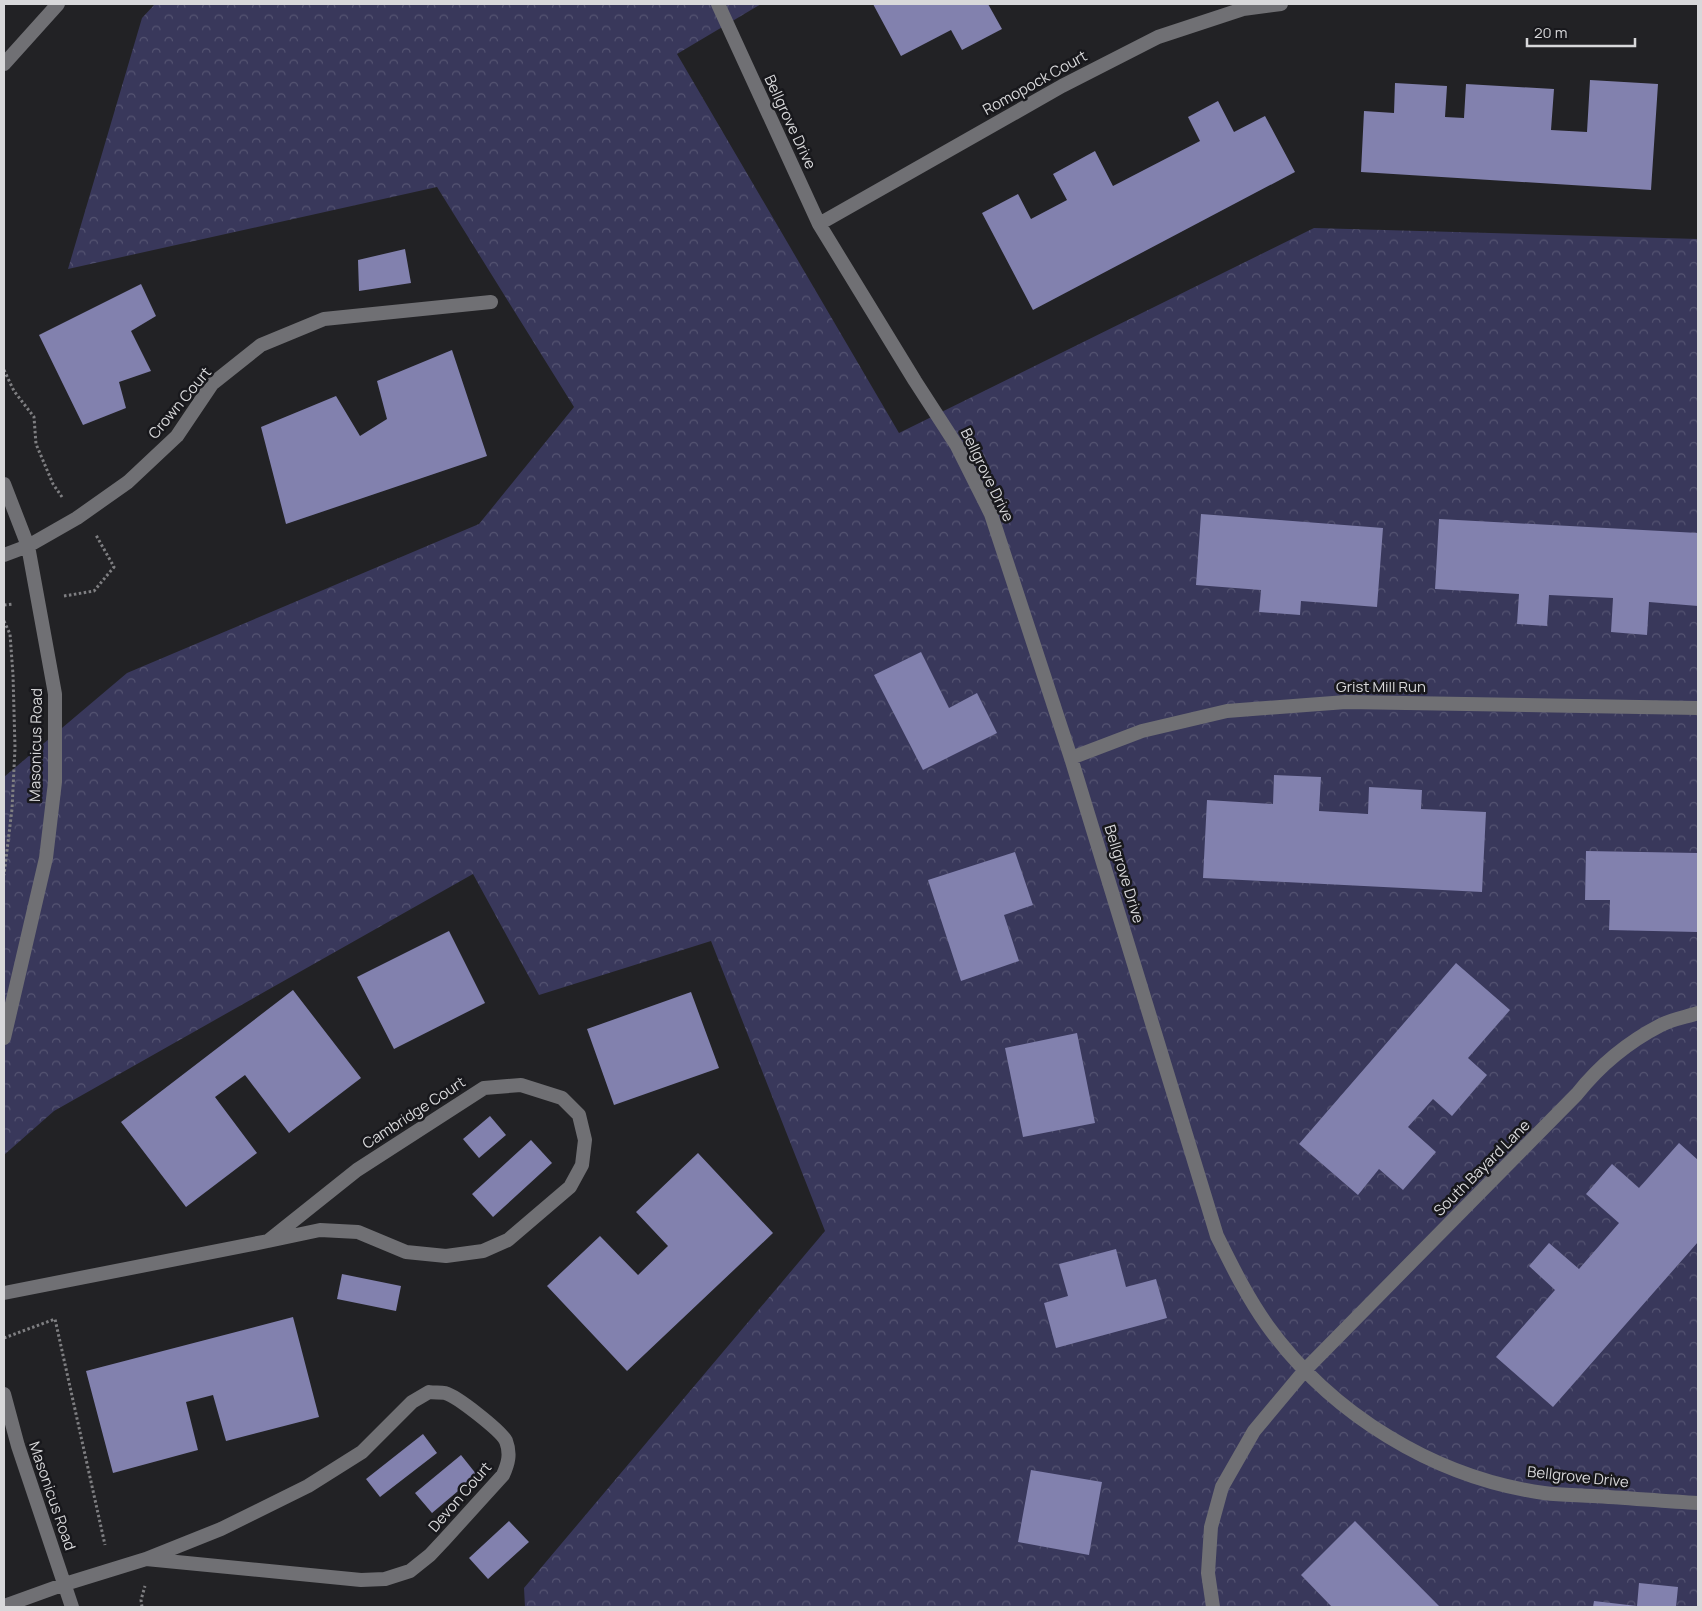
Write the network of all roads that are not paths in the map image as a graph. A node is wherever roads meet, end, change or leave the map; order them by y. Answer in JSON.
{"nodes":[{"id":1,"x":58,"y":4,"type":"edge"},
{"id":2,"x":718,"y":4,"type":"edge"},
{"id":3,"x":1280,"y":4,"type":"edge"},
{"id":4,"x":4,"y":64,"type":"edge"},
{"id":5,"x":819,"y":224,"type":"junction"},
{"id":6,"x":491,"y":302,"type":"dead end"},
{"id":7,"x":4,"y":484,"type":"edge"},
{"id":8,"x":28,"y":546,"type":"junction"},
{"id":9,"x":4,"y":555,"type":"edge"},
{"id":10,"x":1698,"y":708,"type":"edge"},
{"id":11,"x":1071,"y":758,"type":"junction"},
{"id":12,"x":1698,"y":1013,"type":"edge"},
{"id":13,"x":4,"y":1038,"type":"edge"},
{"id":14,"x":268,"y":1241,"type":"junction"},
{"id":15,"x":4,"y":1293,"type":"edge"},
{"id":16,"x":1305,"y":1370,"type":"junction"},
{"id":17,"x":4,"y":1394,"type":"edge"},
{"id":18,"x":1698,"y":1503,"type":"edge"},
{"id":19,"x":146,"y":1559,"type":"junction"},
{"id":20,"x":65,"y":1584,"type":"junction"},
{"id":21,"x":4,"y":1606,"type":"edge"},
{"id":22,"x":72,"y":1607,"type":"edge"},
{"id":23,"x":1213,"y":1607,"type":"edge"}],
"edges":[{"from":1,"to":4,"type":"street"},
{"from":2,"to":5,"type":"street","name":"Bellgrove Drive"},
{"from":3,"to":5,"type":"street","name":"Romopock Court"},
{"from":5,"to":11,"type":"street","name":"Bellgrove Drive"},
{"from":6,"to":8,"type":"street","name":"Crown Court"},
{"from":7,"to":8,"type":"street","name":"Masonicus Road"},
{"from":8,"to":9,"type":"street","name":"Crown Court"},
{"from":8,"to":13,"type":"street","name":"Masonicus Road"},
{"from":10,"to":11,"type":"street","name":"Grist Mill Run"},
{"from":11,"to":16,"type":"street","name":"Bellgrove Drive"},
{"from":12,"to":16,"type":"street","name":"South Bayard Lane"},
{"from":14,"to":14,"type":"street","name":"Cambridge Court"},
{"from":14,"to":15,"type":"street","name":"Cambridge Court"},
{"from":16,"to":18,"type":"street","name":"Bellgrove Drive"},
{"from":16,"to":23,"type":"street","name":"South Bayard Lane"},
{"from":17,"to":20,"type":"street","name":"Masonicus Road"},
{"from":19,"to":19,"type":"street","name":"Devon Court"},
{"from":19,"to":20,"type":"street","name":"Devon Court"},
{"from":20,"to":21,"type":"street","name":"Devon Court"},
{"from":20,"to":22,"type":"street","name":"Masonicus Road"}]}
